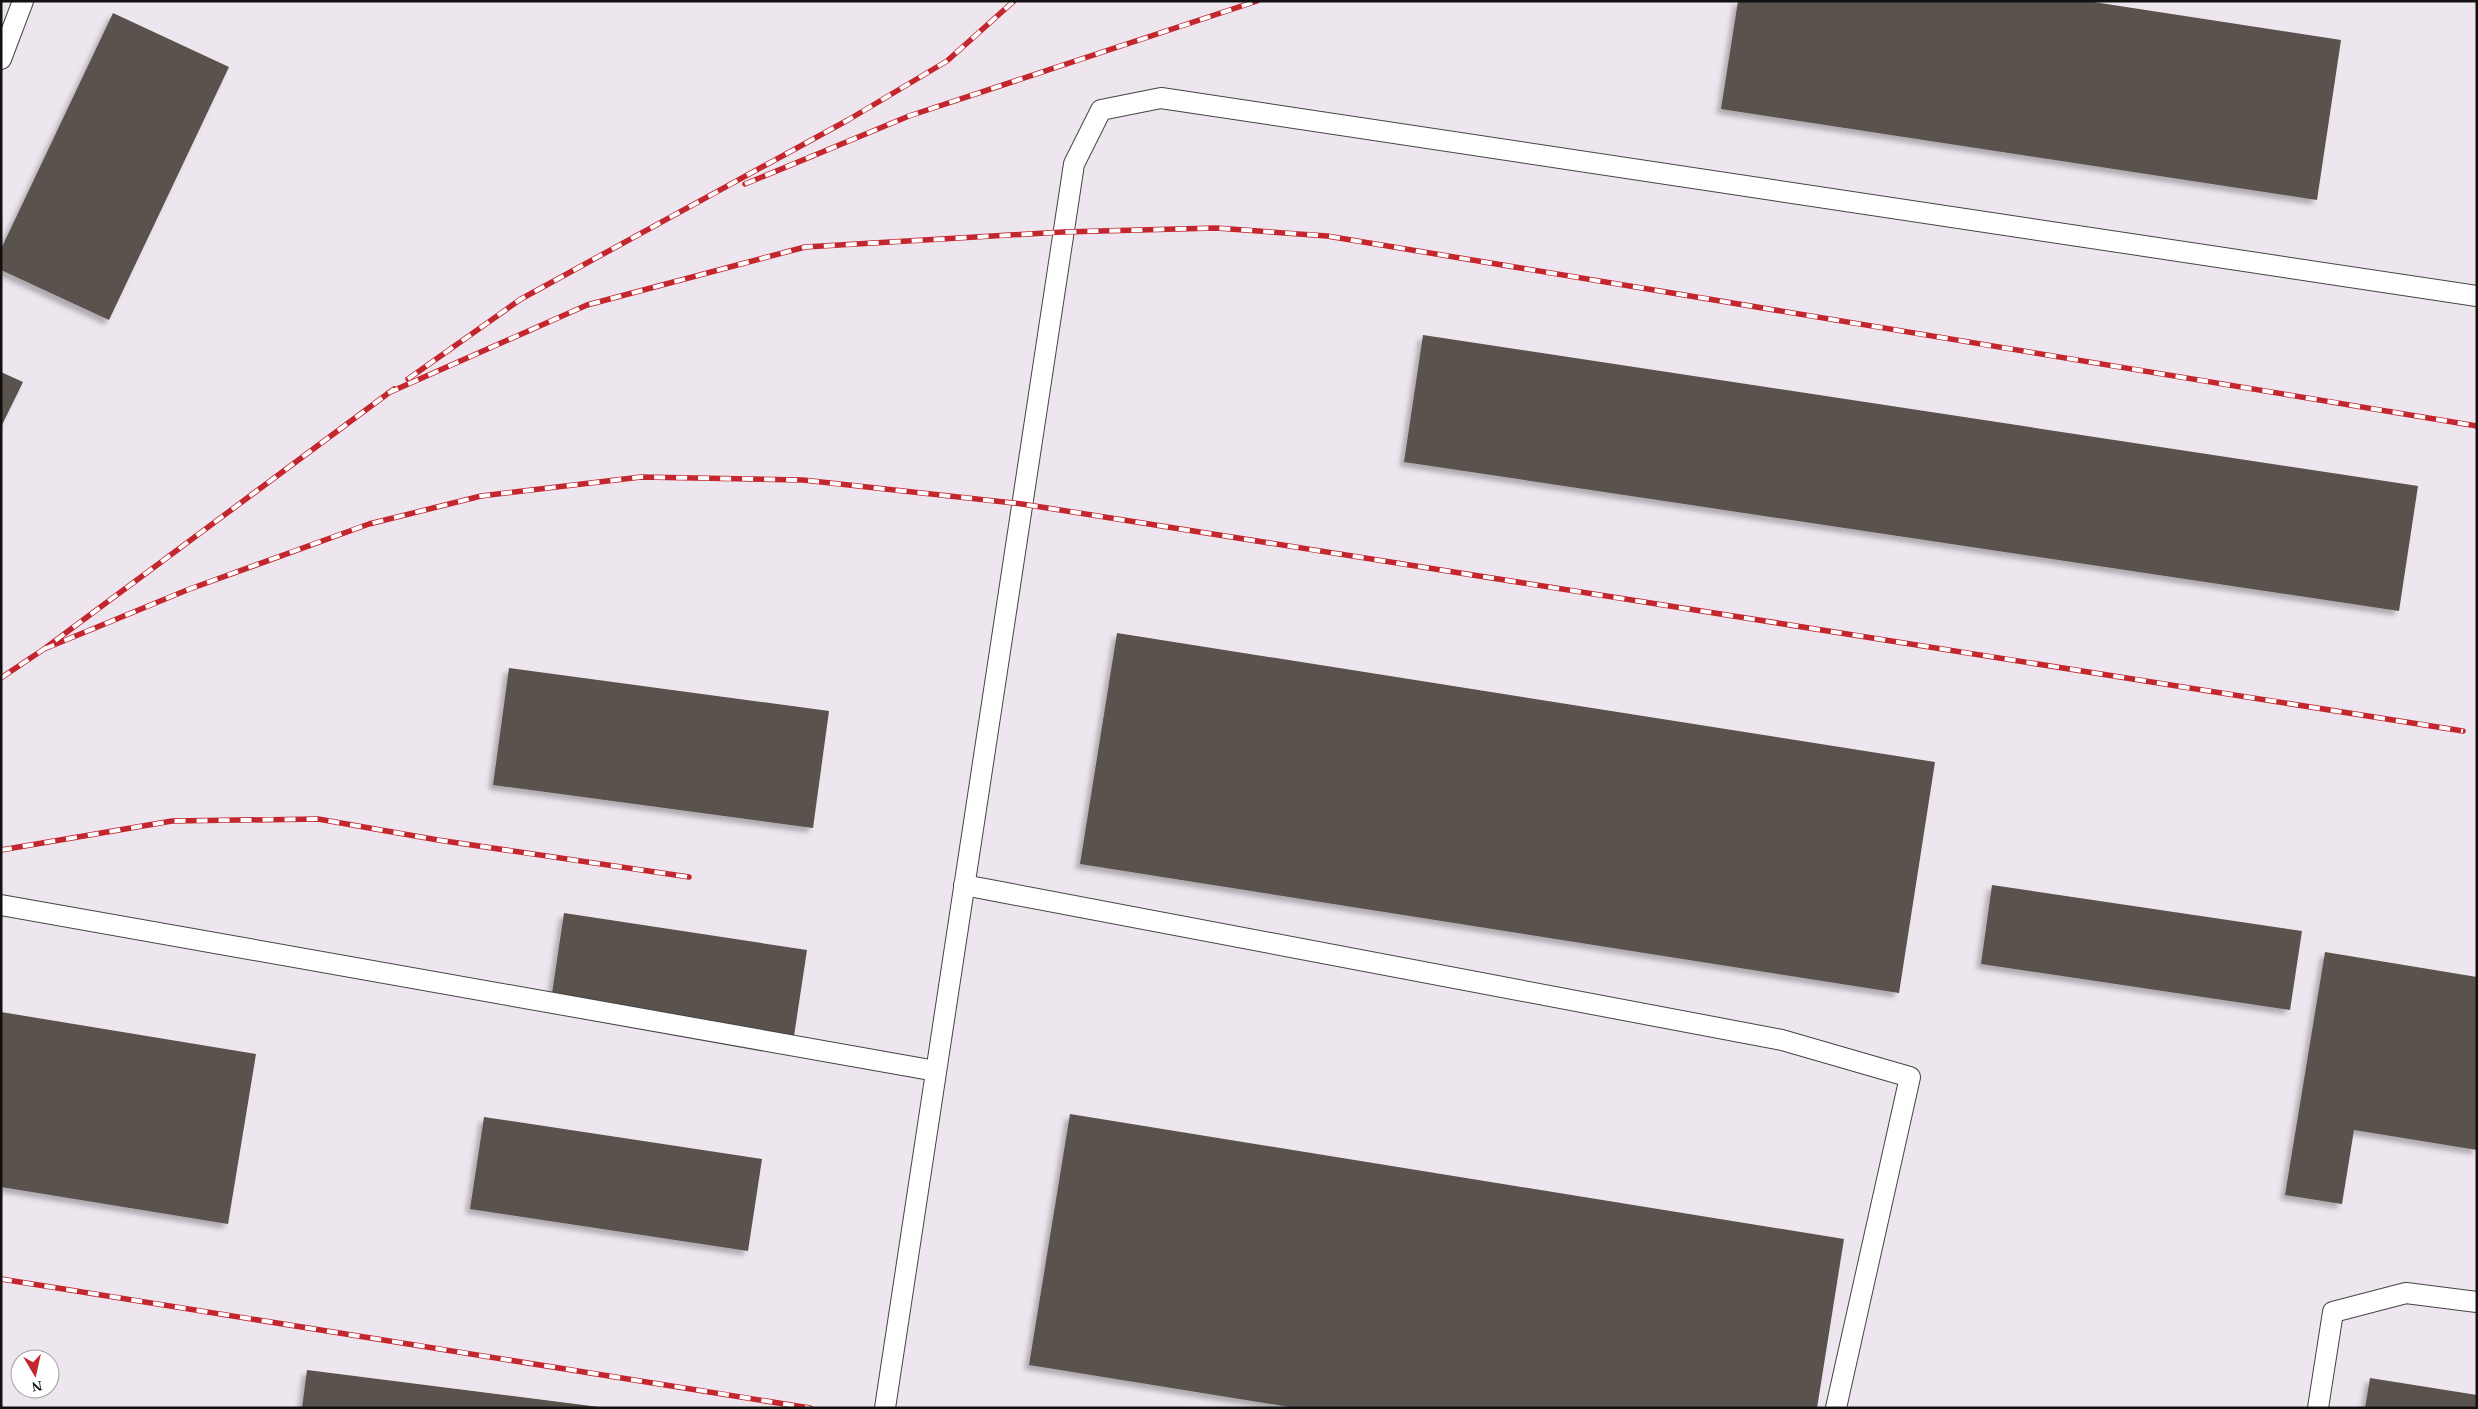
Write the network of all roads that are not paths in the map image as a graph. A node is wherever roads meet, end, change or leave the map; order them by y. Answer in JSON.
{"nodes":[{"id":1,"x":23,"y":1,"type":"edge"},
{"id":2,"x":1,"y":59,"type":"edge"},
{"id":3,"x":2477,"y":296,"type":"edge"},
{"id":4,"x":964,"y":885,"type":"junction"},
{"id":5,"x":1,"y":905,"type":"edge"},
{"id":6,"x":936,"y":1071,"type":"junction"},
{"id":7,"x":2477,"y":1302,"type":"edge"},
{"id":8,"x":885,"y":1408,"type":"edge"},
{"id":9,"x":1836,"y":1408,"type":"edge"},
{"id":10,"x":2318,"y":1408,"type":"edge"}],
"edges":[{"from":1,"to":2,"type":"lane"},
{"from":3,"to":4,"type":"lane"},
{"from":4,"to":6,"type":"lane"},
{"from":4,"to":9,"type":"lane"},
{"from":5,"to":6,"type":"lane"},
{"from":6,"to":8,"type":"lane"},
{"from":7,"to":10,"type":"lane"}]}
